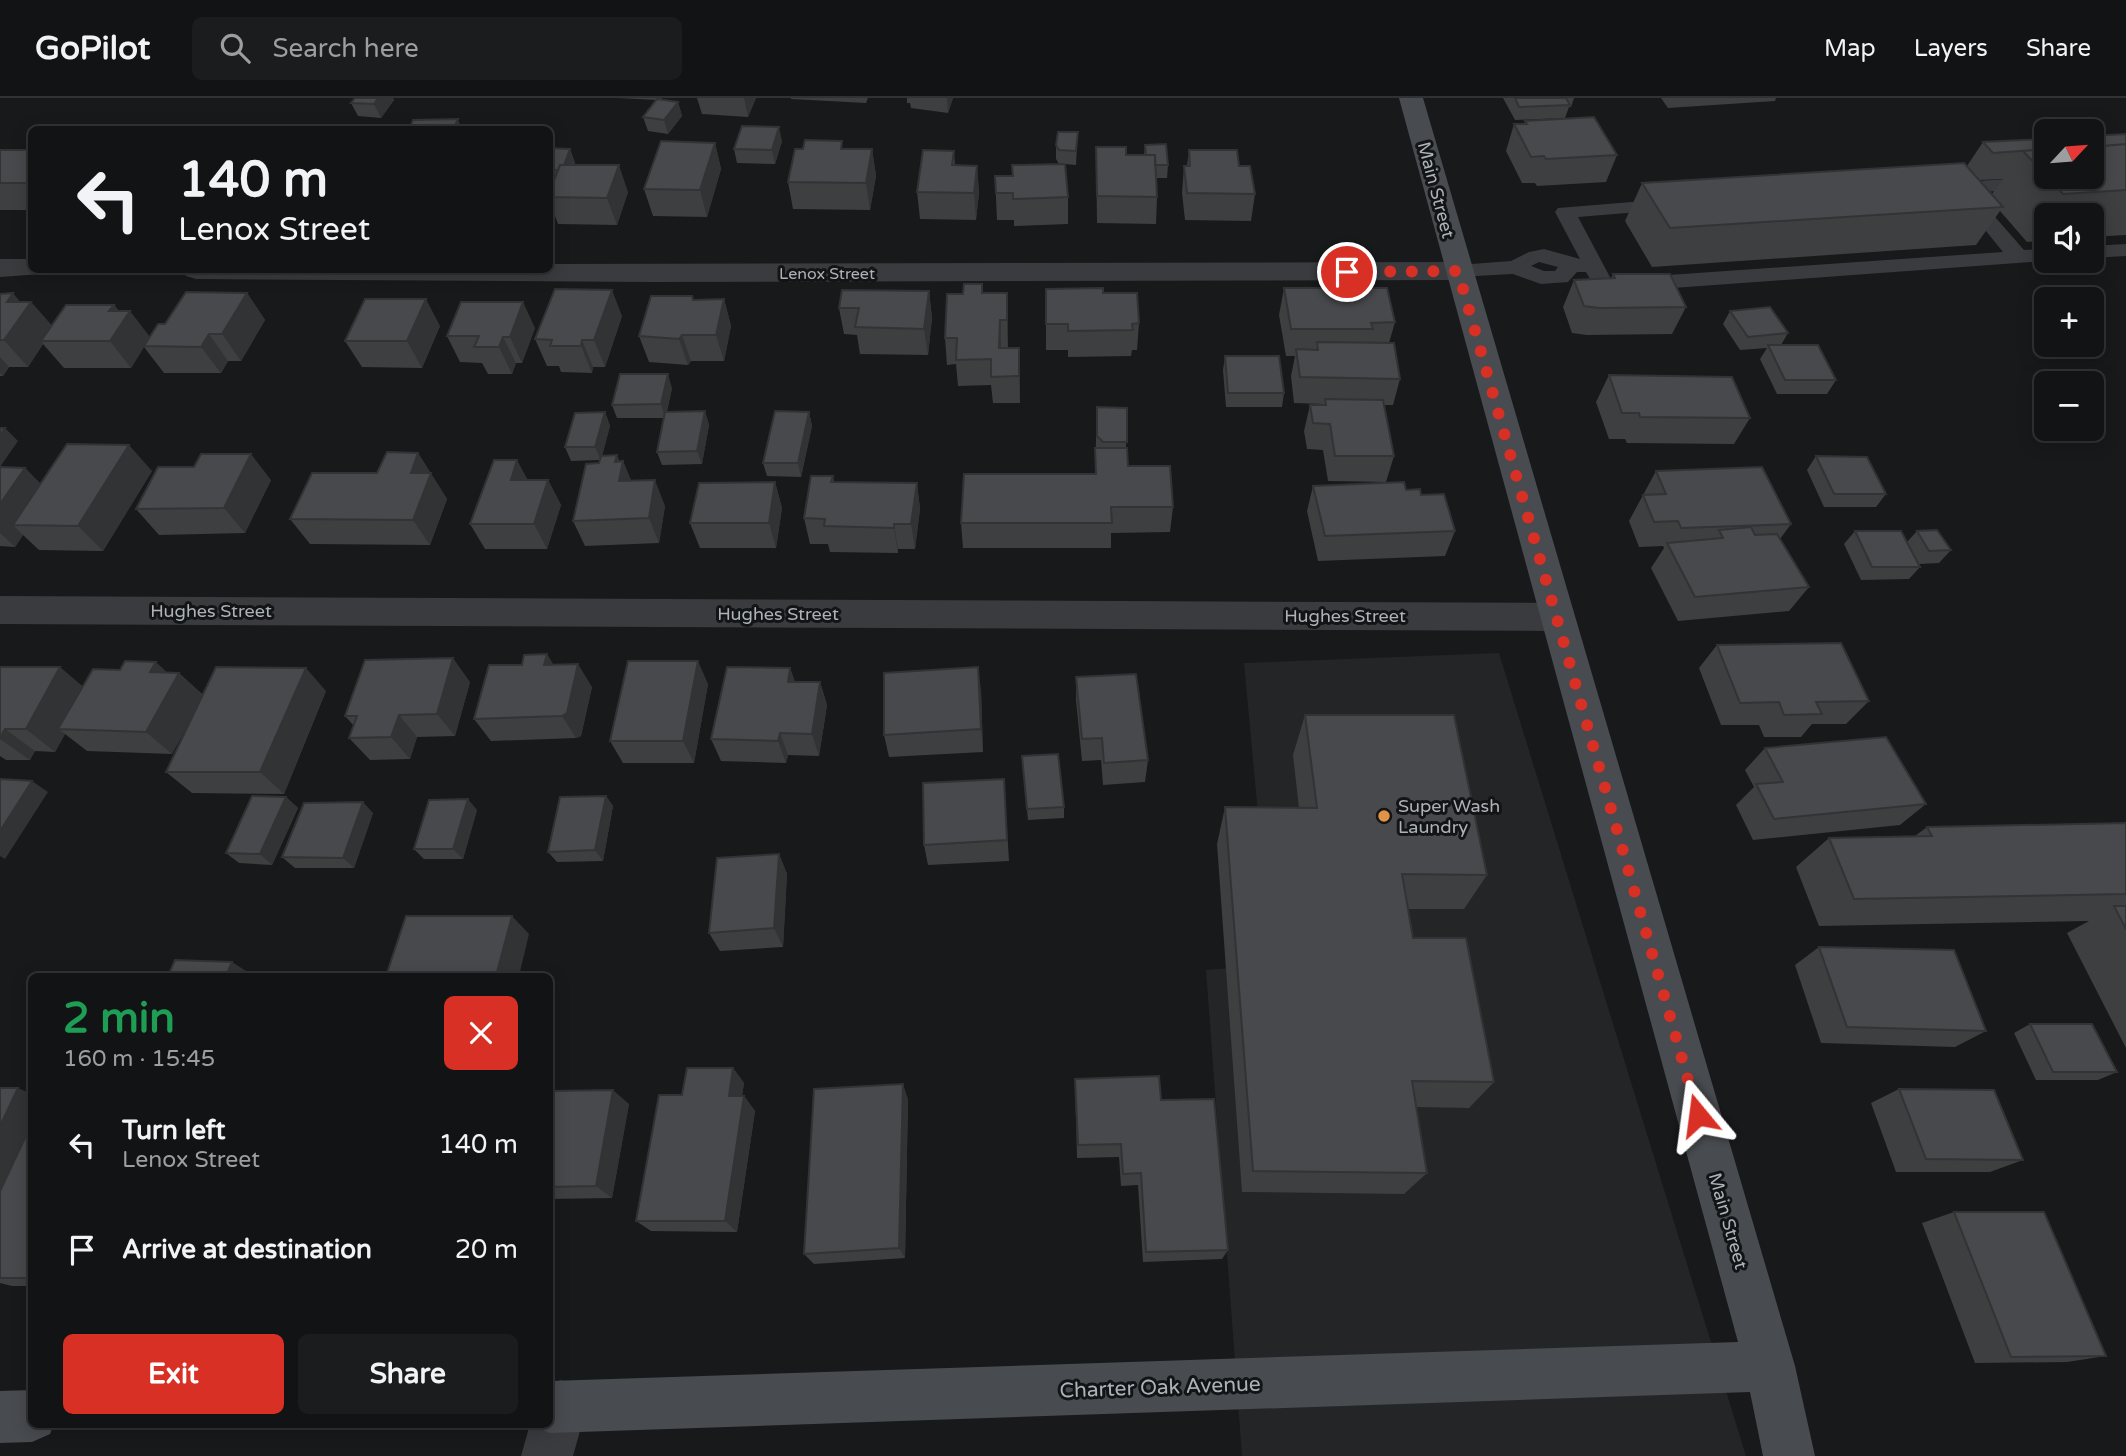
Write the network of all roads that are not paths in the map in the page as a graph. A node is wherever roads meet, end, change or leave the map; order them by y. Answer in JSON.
{"nodes":[{"id":1,"x":1411,"y":98,"type":"edge"},
{"id":2,"x":2034,"y":184,"type":"edge"},
{"id":3,"x":1958,"y":188,"type":"junction"},
{"id":4,"x":1930,"y":190,"type":"edge"},
{"id":5,"x":1694,"y":204,"type":"edge"},
{"id":6,"x":2126,"y":250,"type":"edge"},
{"id":7,"x":2104,"y":251,"type":"edge"},
{"id":8,"x":2034,"y":256,"type":"edge"},
{"id":9,"x":2019,"y":257,"type":"junction"},
{"id":10,"x":1592,"y":266,"type":"junction"},
{"id":11,"x":0,"y":268,"type":"edge"},
{"id":12,"x":28,"y":268,"type":"edge"},
{"id":13,"x":1458,"y":271,"type":"junction"},
{"id":14,"x":553,"y":272,"type":"edge"},
{"id":15,"x":0,"y":611,"type":"edge"},
{"id":16,"x":1556,"y":617,"type":"junction"},
{"id":17,"x":1770,"y":1366,"type":"junction"},
{"id":18,"x":555,"y":1407,"type":"edge"},
{"id":19,"x":28,"y":1416,"type":"edge"},
{"id":20,"x":0,"y":1417,"type":"edge"},
{"id":21,"x":552,"y":1428,"type":"edge"},
{"id":22,"x":547,"y":1456,"type":"edge"},
{"id":23,"x":1789,"y":1456,"type":"edge"}],
"edges":[{"from":1,"to":13,"type":"main road","name":"Main Street"},
{"from":2,"to":3,"type":"lane"},
{"from":3,"to":4,"type":"lane"},
{"from":3,"to":9,"type":"lane"},
{"from":5,"to":10,"type":"lane"},
{"from":6,"to":7,"type":"lane"},
{"from":8,"to":9,"type":"lane"},
{"from":9,"to":10,"type":"lane"},
{"from":10,"to":13,"type":"lane"},
{"from":11,"to":12,"type":"street"},
{"from":13,"to":14,"type":"street","name":"Lenox Street"},
{"from":13,"to":16,"type":"main road","name":"Main Street"},
{"from":15,"to":16,"type":"street","name":"Hughes Street"},
{"from":16,"to":17,"type":"main road","name":"Main Street"},
{"from":17,"to":18,"type":"main road","name":"Charter Oak Avenue"},
{"from":17,"to":23,"type":"main road","name":"Main Street"},
{"from":19,"to":20,"type":"main road"},
{"from":21,"to":22,"type":"street"}]}
